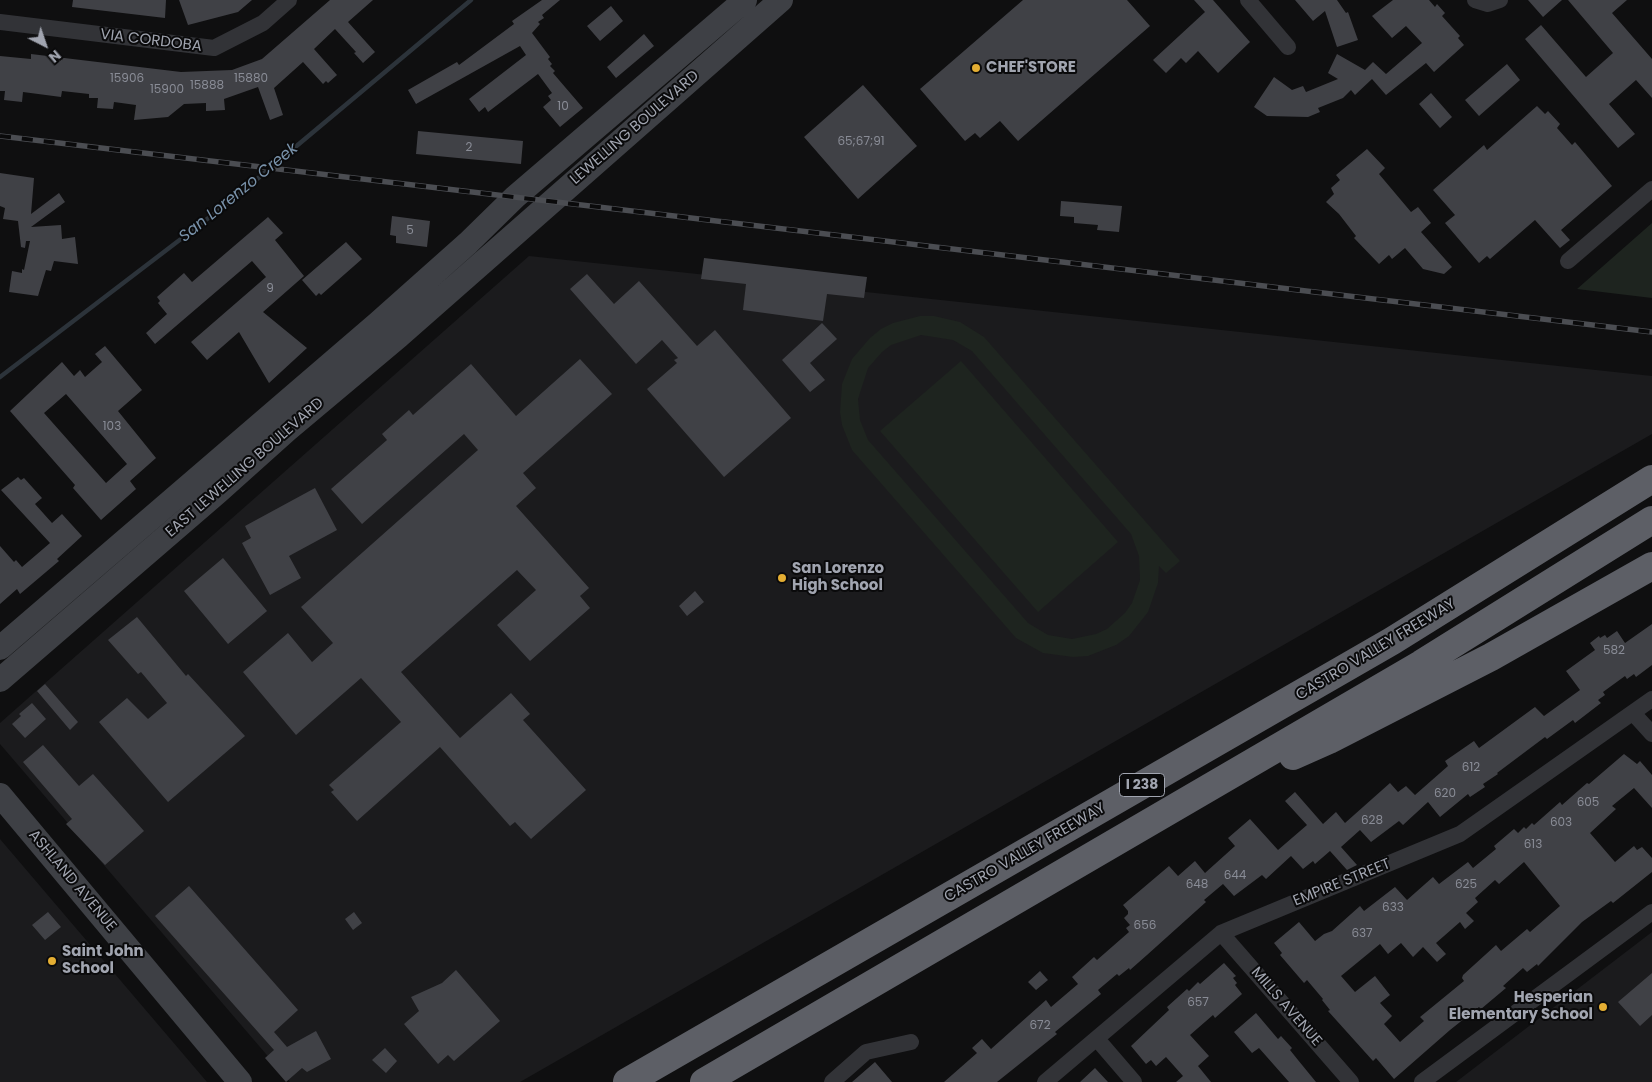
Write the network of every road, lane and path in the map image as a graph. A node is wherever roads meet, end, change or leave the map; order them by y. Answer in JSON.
{"nodes":[{"id":1,"x":289,"y":0,"type":"edge"},
{"id":2,"x":745,"y":0,"type":"edge"},
{"id":3,"x":782,"y":0,"type":"edge"},
{"id":4,"x":1248,"y":0,"type":"edge"},
{"id":5,"x":1475,"y":0,"type":"edge"},
{"id":6,"x":1500,"y":0,"type":"edge"},
{"id":7,"x":0,"y":22,"type":"edge"},
{"id":8,"x":1288,"y":47,"type":"dead end"},
{"id":9,"x":1652,"y":189,"type":"edge"},
{"id":10,"x":468,"y":243,"type":"joint"},
{"id":11,"x":489,"y":256,"type":"joint"},
{"id":12,"x":1568,"y":261,"type":"dead end"},
{"id":13,"x":216,"y":460,"type":"junction"},
{"id":14,"x":233,"y":478,"type":"junction"},
{"id":15,"x":1652,"y":478,"type":"edge"},
{"id":16,"x":1652,"y":520,"type":"edge"},
{"id":17,"x":1652,"y":566,"type":"edge"},
{"id":18,"x":0,"y":648,"type":"edge"},
{"id":19,"x":0,"y":680,"type":"edge"},
{"id":20,"x":1652,"y":699,"type":"edge"},
{"id":21,"x":1634,"y":713,"type":"junction"},
{"id":22,"x":1652,"y":734,"type":"edge"},
{"id":23,"x":1207,"y":787,"type":"junction"},
{"id":24,"x":0,"y":795,"type":"edge"},
{"id":25,"x":1652,"y":912,"type":"edge"},
{"id":26,"x":1221,"y":932,"type":"junction"},
{"id":27,"x":1097,"y":1039,"type":"junction"},
{"id":28,"x":911,"y":1042,"type":"dead end"},
{"id":29,"x":240,"y":1082,"type":"edge"},
{"id":30,"x":627,"y":1082,"type":"edge"},
{"id":31,"x":704,"y":1082,"type":"edge"},
{"id":32,"x":832,"y":1082,"type":"edge"},
{"id":33,"x":1045,"y":1082,"type":"edge"},
{"id":34,"x":1134,"y":1082,"type":"edge"},
{"id":35,"x":1351,"y":1082,"type":"edge"},
{"id":36,"x":1422,"y":1082,"type":"edge"}],
"edges":[{"from":1,"to":7,"type":"street","name":"VIA CORDOBA"},
{"from":2,"to":10,"type":"main road","name":"LEWELLING BOULEVARD"},
{"from":3,"to":11,"type":"main road","name":"LEWELLING BOULEVARD"},
{"from":4,"to":8,"type":"street"},
{"from":5,"to":6,"type":"street"},
{"from":9,"to":12,"type":"street"},
{"from":10,"to":13,"type":"main road","name":"EAST LEWELLING BOULEVARD"},
{"from":11,"to":14,"type":"main road","name":"EAST LEWELLING BOULEVARD"},
{"from":13,"to":14,"type":"main road"},
{"from":13,"to":18,"type":"main road","name":"EAST LEWELLING BOULEVARD"},
{"from":14,"to":19,"type":"main road","name":"EAST LEWELLING BOULEVARD"},
{"from":15,"to":30,"type":"highway","name":"CASTRO VALLEY FREEWAY","number":"I 238"},
{"from":16,"to":23,"type":"highway","number":"I 238"},
{"from":17,"to":23,"type":"highway"},
{"from":20,"to":21,"type":"street","name":"EMPIRE STREET"},
{"from":21,"to":22,"type":"street"},
{"from":21,"to":26,"type":"street","name":"EMPIRE STREET"},
{"from":23,"to":31,"type":"highway","number":"I 238"},
{"from":24,"to":29,"type":"main road","name":"ASHLAND AVENUE"},
{"from":25,"to":36,"type":"street"},
{"from":26,"to":27,"type":"street","name":"EMPIRE STREET"},
{"from":26,"to":35,"type":"street","name":"MILLS AVENUE"},
{"from":27,"to":33,"type":"street","name":"EMPIRE STREET"},
{"from":27,"to":34,"type":"street"},
{"from":28,"to":32,"type":"street"}]}
